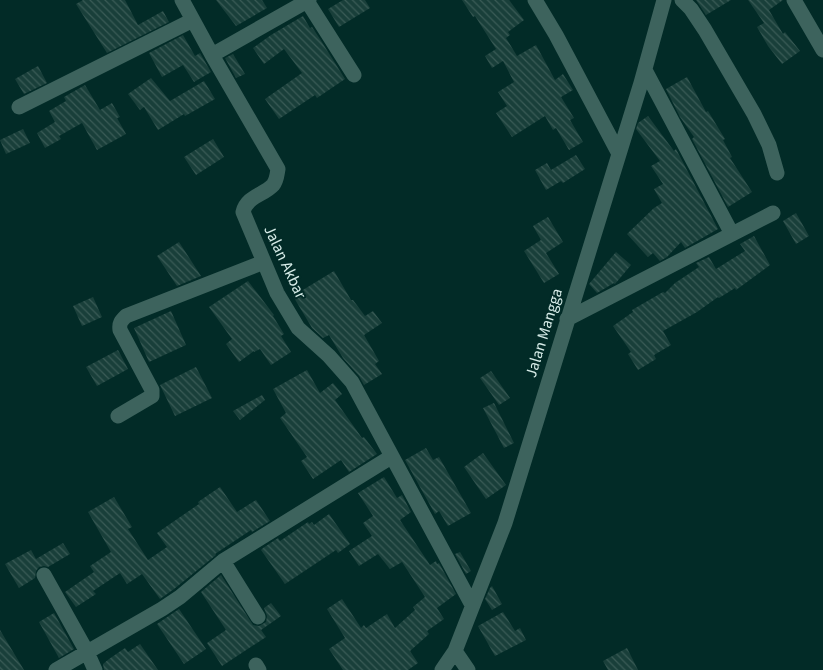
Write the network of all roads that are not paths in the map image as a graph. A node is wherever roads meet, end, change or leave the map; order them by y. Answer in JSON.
{"nodes":[{"id":1,"x":182,"y":0,"type":"edge"},
{"id":2,"x":535,"y":0,"type":"edge"},
{"id":3,"x":664,"y":0,"type":"edge"},
{"id":4,"x":682,"y":0,"type":"edge"},
{"id":5,"x":794,"y":0,"type":"edge"},
{"id":6,"x":308,"y":1,"type":"edge"},
{"id":7,"x":193,"y":20,"type":"junction"},
{"id":8,"x":823,"y":50,"type":"edge"},
{"id":9,"x":212,"y":55,"type":"junction"},
{"id":10,"x":645,"y":70,"type":"junction"},
{"id":11,"x":354,"y":75,"type":"dead end"},
{"id":12,"x":19,"y":107,"type":"dead end"},
{"id":13,"x":618,"y":152,"type":"junction"},
{"id":14,"x":777,"y":173,"type":"dead end"},
{"id":15,"x":773,"y":213,"type":"dead end"},
{"id":16,"x":732,"y":234,"type":"junction"},
{"id":17,"x":264,"y":262,"type":"junction"},
{"id":18,"x":567,"y":319,"type":"junction"},
{"id":19,"x":118,"y":416,"type":"dead end"},
{"id":20,"x":392,"y":457,"type":"junction"},
{"id":21,"x":223,"y":561,"type":"junction"},
{"id":22,"x":44,"y":575,"type":"dead end"},
{"id":23,"x":472,"y":605,"type":"junction"},
{"id":24,"x":258,"y":617,"type":"dead end"},
{"id":25,"x":455,"y":651,"type":"junction"},
{"id":26,"x":87,"y":652,"type":"junction"},
{"id":27,"x":56,"y":670,"type":"edge"},
{"id":28,"x":95,"y":670,"type":"edge"},
{"id":29,"x":442,"y":670,"type":"edge"},
{"id":30,"x":468,"y":670,"type":"edge"}],
"edges":[{"from":1,"to":7,"type":"street"},
{"from":2,"to":13,"type":"street"},
{"from":3,"to":10,"type":"street","name":"Jalan Mangga"},
{"from":4,"to":14,"type":"street"},
{"from":5,"to":8,"type":"street"},
{"from":6,"to":9,"type":"street"},
{"from":6,"to":11,"type":"street"},
{"from":7,"to":9,"type":"street"},
{"from":7,"to":12,"type":"street"},
{"from":9,"to":17,"type":"street","name":"Jalan Akbar"},
{"from":10,"to":13,"type":"street","name":"Jalan Mangga"},
{"from":10,"to":16,"type":"street"},
{"from":13,"to":18,"type":"street","name":"Jalan Mangga"},
{"from":15,"to":16,"type":"street"},
{"from":16,"to":18,"type":"street"},
{"from":17,"to":19,"type":"street"},
{"from":17,"to":20,"type":"street","name":"Jalan Akbar"},
{"from":18,"to":23,"type":"street","name":"Jalan Mangga"},
{"from":20,"to":21,"type":"street"},
{"from":20,"to":23,"type":"street","name":"Jalan Akbar"},
{"from":21,"to":24,"type":"street"},
{"from":21,"to":26,"type":"street"},
{"from":22,"to":26,"type":"street"},
{"from":23,"to":25,"type":"street","name":"Jalan Mangga"},
{"from":25,"to":29,"type":"street","name":"Jalan Mangga"},
{"from":25,"to":30,"type":"street"},
{"from":26,"to":27,"type":"street"},
{"from":26,"to":28,"type":"street"}]}
